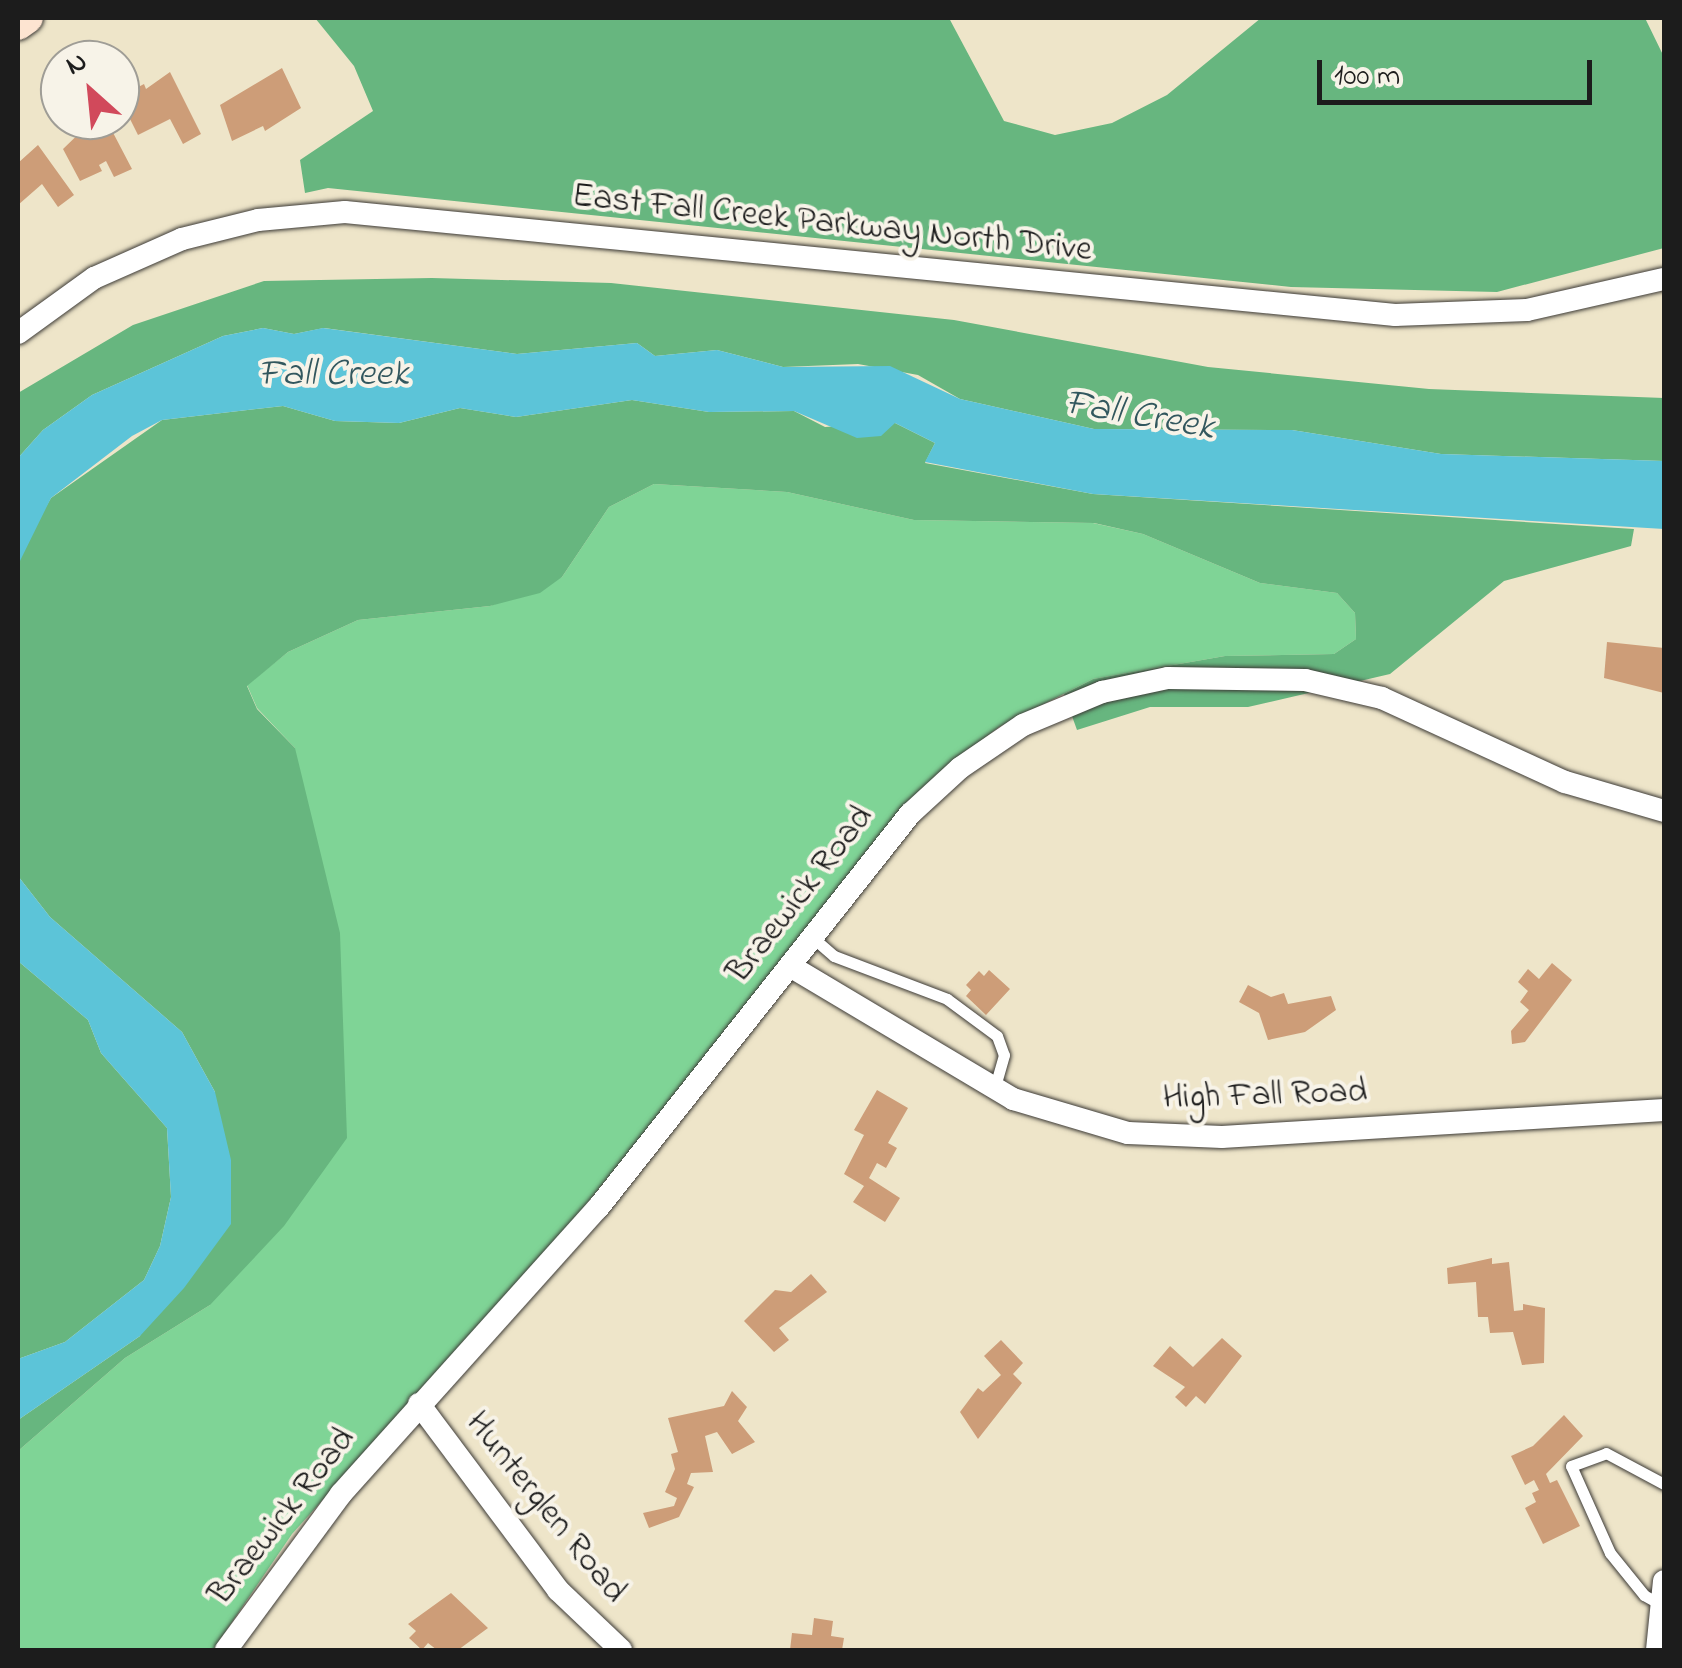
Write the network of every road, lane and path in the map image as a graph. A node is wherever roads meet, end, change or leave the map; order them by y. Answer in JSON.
{"nodes":[{"id":1,"x":28,"y":18,"type":"edge"},
{"id":2,"x":18,"y":26,"type":"edge"},
{"id":3,"x":1664,"y":278,"type":"edge"},
{"id":4,"x":18,"y":333,"type":"edge"},
{"id":5,"x":1664,"y":810,"type":"edge"},
{"id":6,"x":812,"y":938,"type":"junction"},
{"id":7,"x":790,"y":966,"type":"junction"},
{"id":8,"x":994,"y":1089,"type":"junction"},
{"id":9,"x":1664,"y":1110,"type":"edge"},
{"id":10,"x":419,"y":1404,"type":"junction"},
{"id":11,"x":1664,"y":1484,"type":"edge"},
{"id":12,"x":1662,"y":1593,"type":"edge"},
{"id":13,"x":226,"y":1650,"type":"edge"},
{"id":14,"x":621,"y":1650,"type":"edge"},
{"id":15,"x":1657,"y":1650,"type":"edge"}],
"edges":[{"from":1,"to":2,"type":"main road"},
{"from":3,"to":4,"type":"street","name":"East Fall Creek Parkway North Drive"},
{"from":5,"to":6,"type":"street","name":"Braewick Road"},
{"from":6,"to":7,"type":"street","name":"Braewick Road"},
{"from":6,"to":8,"type":"lane"},
{"from":7,"to":8,"type":"street","name":"High Fall Road"},
{"from":7,"to":10,"type":"street","name":"Braewick Road"},
{"from":8,"to":9,"type":"street","name":"High Fall Road"},
{"from":10,"to":13,"type":"street","name":"Braewick Road"},
{"from":10,"to":14,"type":"street","name":"Hunterglen Road"},
{"from":11,"to":12,"type":"lane"},
{"from":12,"to":15,"type":"street"}]}
